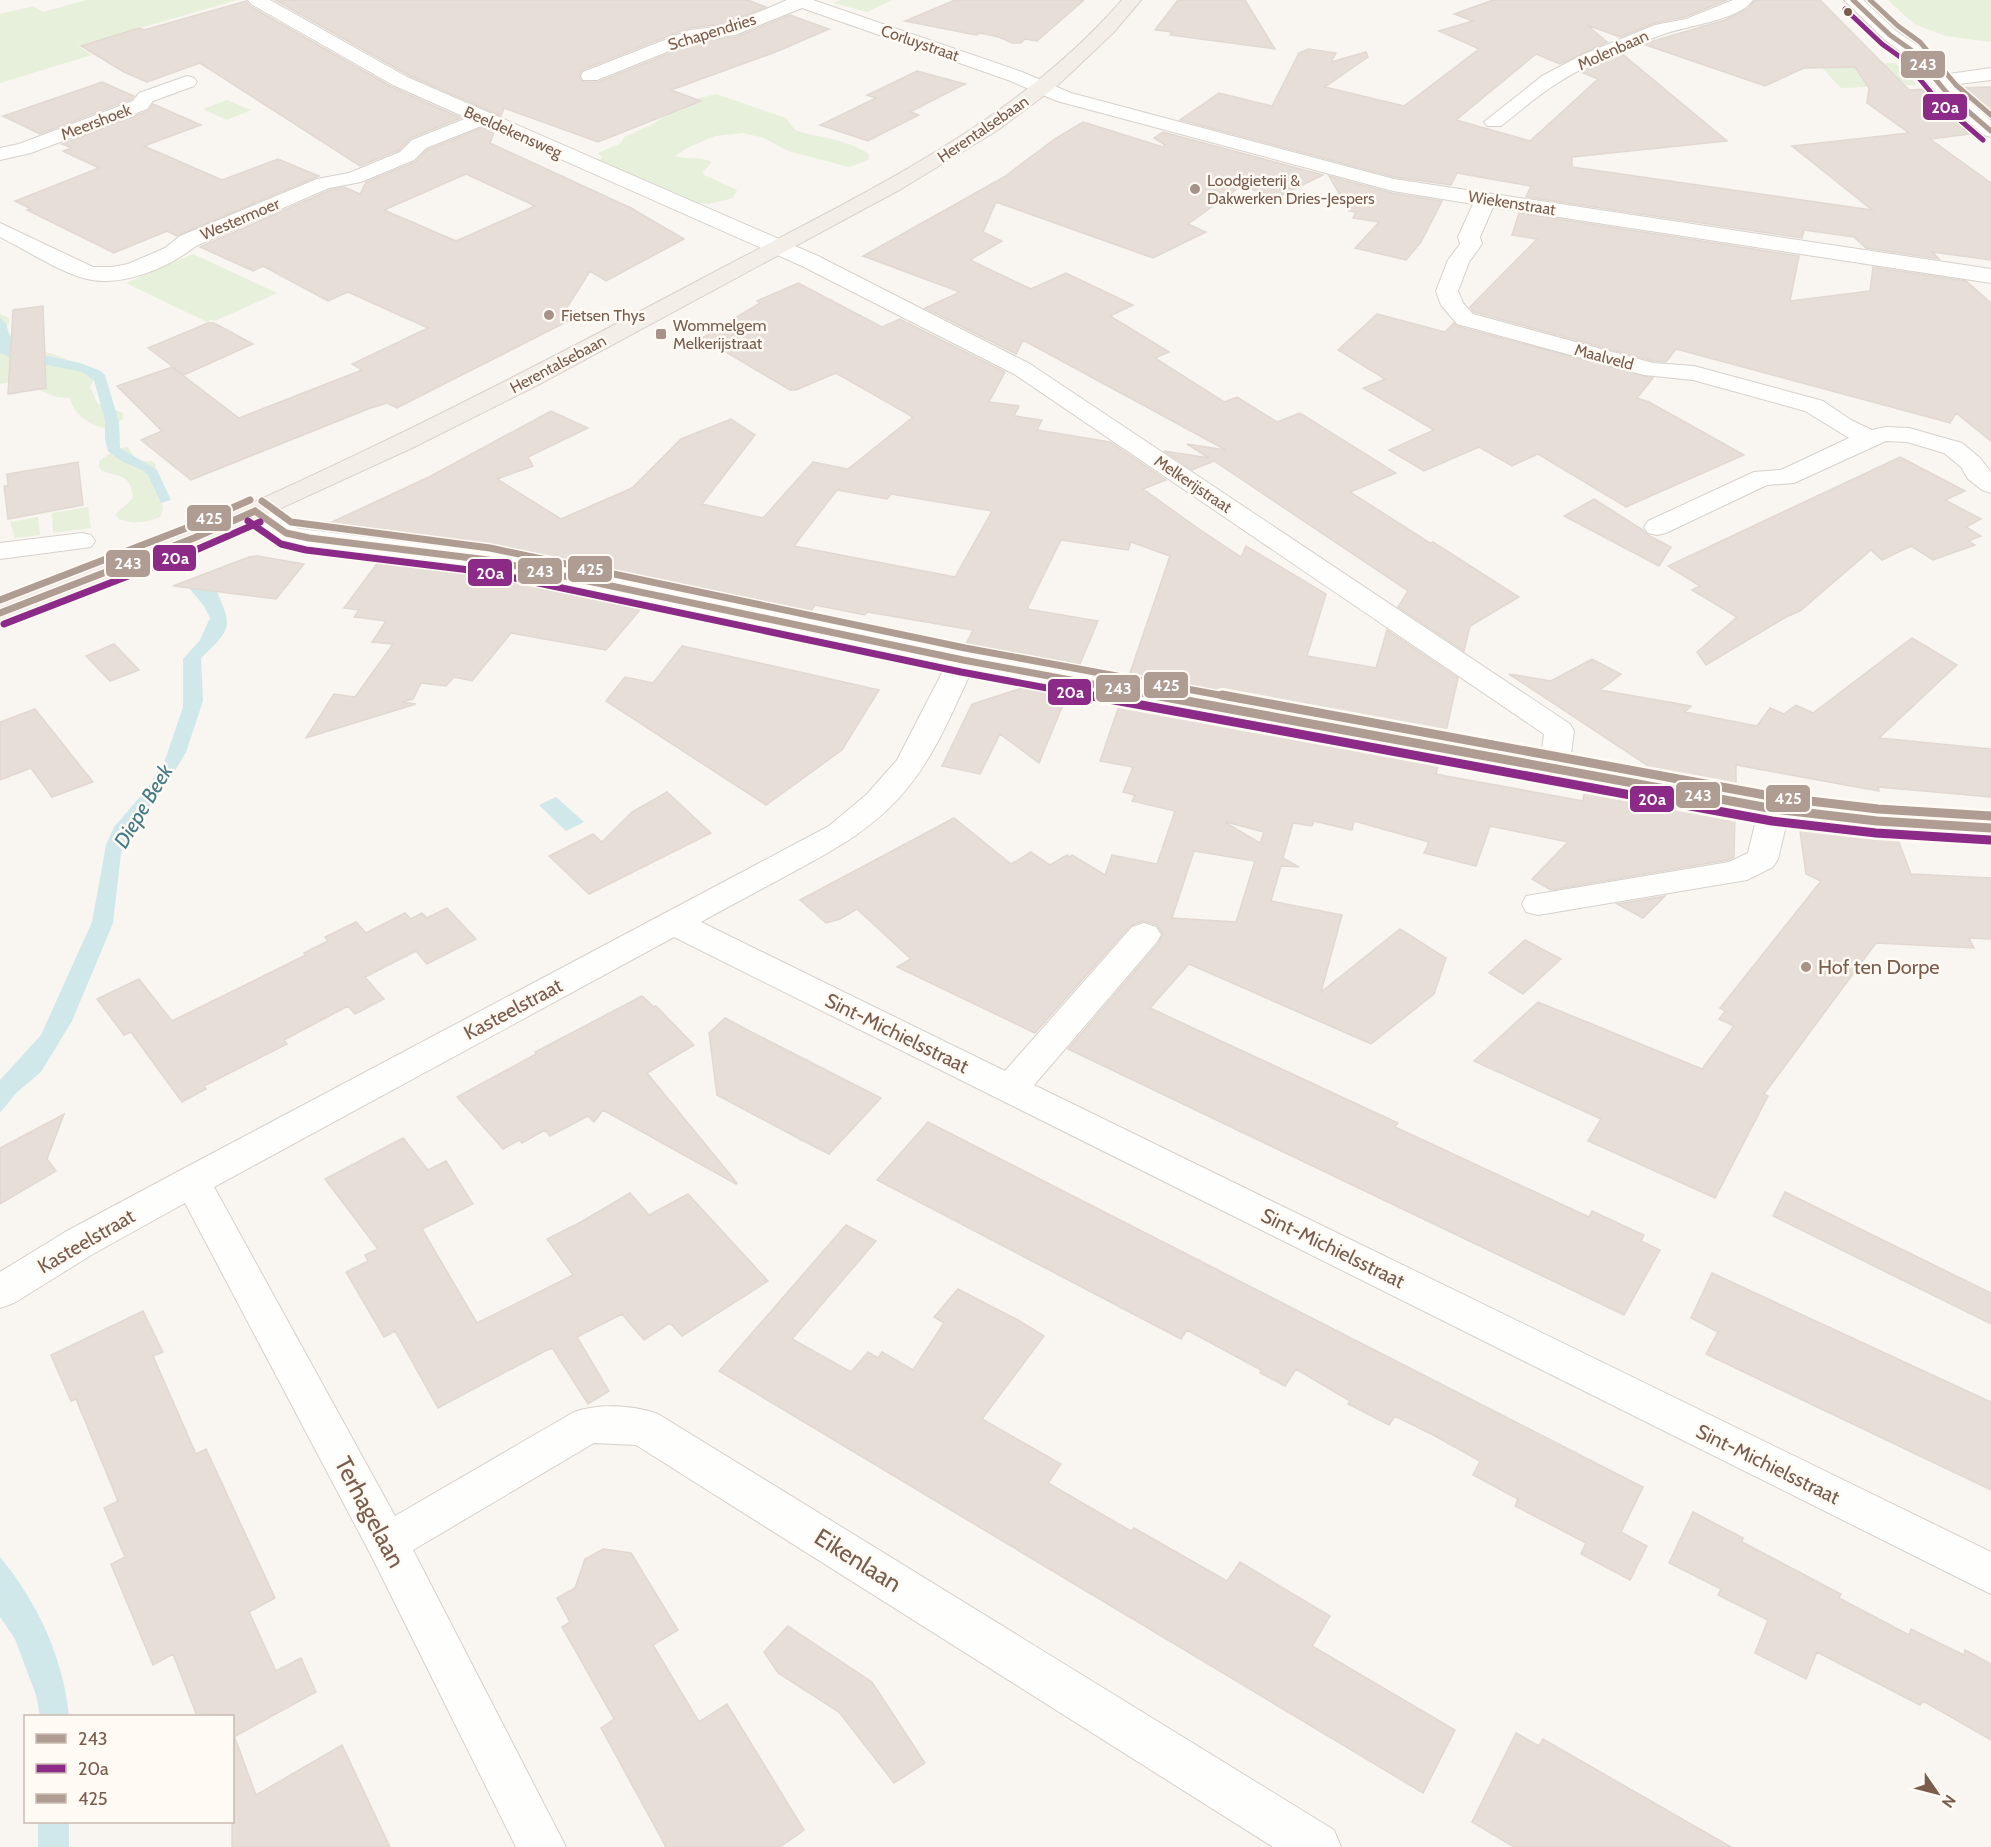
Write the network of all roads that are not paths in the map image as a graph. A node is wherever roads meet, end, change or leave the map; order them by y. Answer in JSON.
{"nodes":[{"id":1,"x":257,"y":0,"type":"edge"},
{"id":2,"x":1132,"y":0,"type":"edge"},
{"id":3,"x":1744,"y":0,"type":"edge"},
{"id":4,"x":1853,"y":0,"type":"edge"},
{"id":5,"x":798,"y":1,"type":"edge"},
{"id":6,"x":1991,"y":74,"type":"edge"},
{"id":7,"x":590,"y":76,"type":"dead end"},
{"id":8,"x":187,"y":81,"type":"dead end"},
{"id":9,"x":1938,"y":81,"type":"junction"},
{"id":10,"x":1043,"y":88,"type":"junction"},
{"id":11,"x":482,"y":119,"type":"junction"},
{"id":12,"x":1494,"y":122,"type":"dead end"},
{"id":13,"x":1991,"y":131,"type":"edge"},
{"id":14,"x":0,"y":154,"type":"edge"},
{"id":15,"x":1486,"y":199,"type":"junction"},
{"id":16,"x":0,"y":229,"type":"edge"},
{"id":17,"x":776,"y":248,"type":"junction"},
{"id":18,"x":1991,"y":276,"type":"edge"},
{"id":19,"x":1869,"y":438,"type":"junction"},
{"id":20,"x":1991,"y":485,"type":"edge"},
{"id":21,"x":255,"y":511,"type":"junction"},
{"id":22,"x":1657,"y":527,"type":"dead end"},
{"id":23,"x":82,"y":541,"type":"dead end"},
{"id":24,"x":0,"y":551,"type":"edge"},
{"id":25,"x":0,"y":613,"type":"edge"},
{"id":26,"x":963,"y":660,"type":"junction"},
{"id":27,"x":1554,"y":769,"type":"junction"},
{"id":28,"x":1774,"y":808,"type":"junction"},
{"id":29,"x":1991,"y":828,"type":"edge"},
{"id":30,"x":1538,"y":904,"type":"dead end"},
{"id":31,"x":674,"y":923,"type":"junction"},
{"id":32,"x":1144,"y":935,"type":"dead end"},
{"id":33,"x":1010,"y":1089,"type":"junction"},
{"id":34,"x":192,"y":1180,"type":"junction"},
{"id":35,"x":0,"y":1292,"type":"edge"},
{"id":36,"x":387,"y":1543,"type":"junction"},
{"id":37,"x":1991,"y":1574,"type":"edge"},
{"id":38,"x":542,"y":1847,"type":"edge"},
{"id":39,"x":1317,"y":1847,"type":"edge"}],
"edges":[{"from":1,"to":11,"type":"street","name":"Beeldekensweg"},
{"from":2,"to":10,"type":"main road","name":"Herentalsebaan"},
{"from":3,"to":12,"type":"street","name":"Molenbaan"},
{"from":4,"to":9,"type":"street"},
{"from":5,"to":7,"type":"street","name":"Schapendries"},
{"from":5,"to":10,"type":"street","name":"Corluystraat"},
{"from":6,"to":9,"type":"street"},
{"from":8,"to":14,"type":"street","name":"Meershoek"},
{"from":9,"to":13,"type":"street"},
{"from":10,"to":15,"type":"street","name":"Wiekenstraat"},
{"from":10,"to":17,"type":"main road","name":"Herentalsebaan"},
{"from":11,"to":16,"type":"street","name":"Westermoer"},
{"from":11,"to":17,"type":"street","name":"Beeldekensweg"},
{"from":15,"to":18,"type":"street","name":"Wiekenstraat"},
{"from":15,"to":19,"type":"street","name":"Maalveld"},
{"from":17,"to":21,"type":"main road","name":"Herentalsebaan"},
{"from":17,"to":27,"type":"street","name":"Melkerijstraat"},
{"from":19,"to":20,"type":"street"},
{"from":19,"to":22,"type":"street"},
{"from":21,"to":25,"type":"main road","name":"Herentalsebaan"},
{"from":21,"to":26,"type":"street"},
{"from":23,"to":24,"type":"street"},
{"from":26,"to":27,"type":"street"},
{"from":26,"to":31,"type":"street","name":"Kasteelstraat"},
{"from":27,"to":28,"type":"street"},
{"from":28,"to":29,"type":"street"},
{"from":28,"to":30,"type":"street"},
{"from":31,"to":33,"type":"street","name":"Sint-Michielsstraat"},
{"from":31,"to":34,"type":"street","name":"Kasteelstraat"},
{"from":32,"to":33,"type":"street"},
{"from":33,"to":37,"type":"street","name":"Sint-Michielsstraat"},
{"from":34,"to":35,"type":"street","name":"Kasteelstraat"},
{"from":34,"to":36,"type":"street","name":"Terhagelaan"},
{"from":36,"to":38,"type":"street","name":"Terhagelaan"},
{"from":36,"to":39,"type":"street","name":"Eikenlaan"}]}
